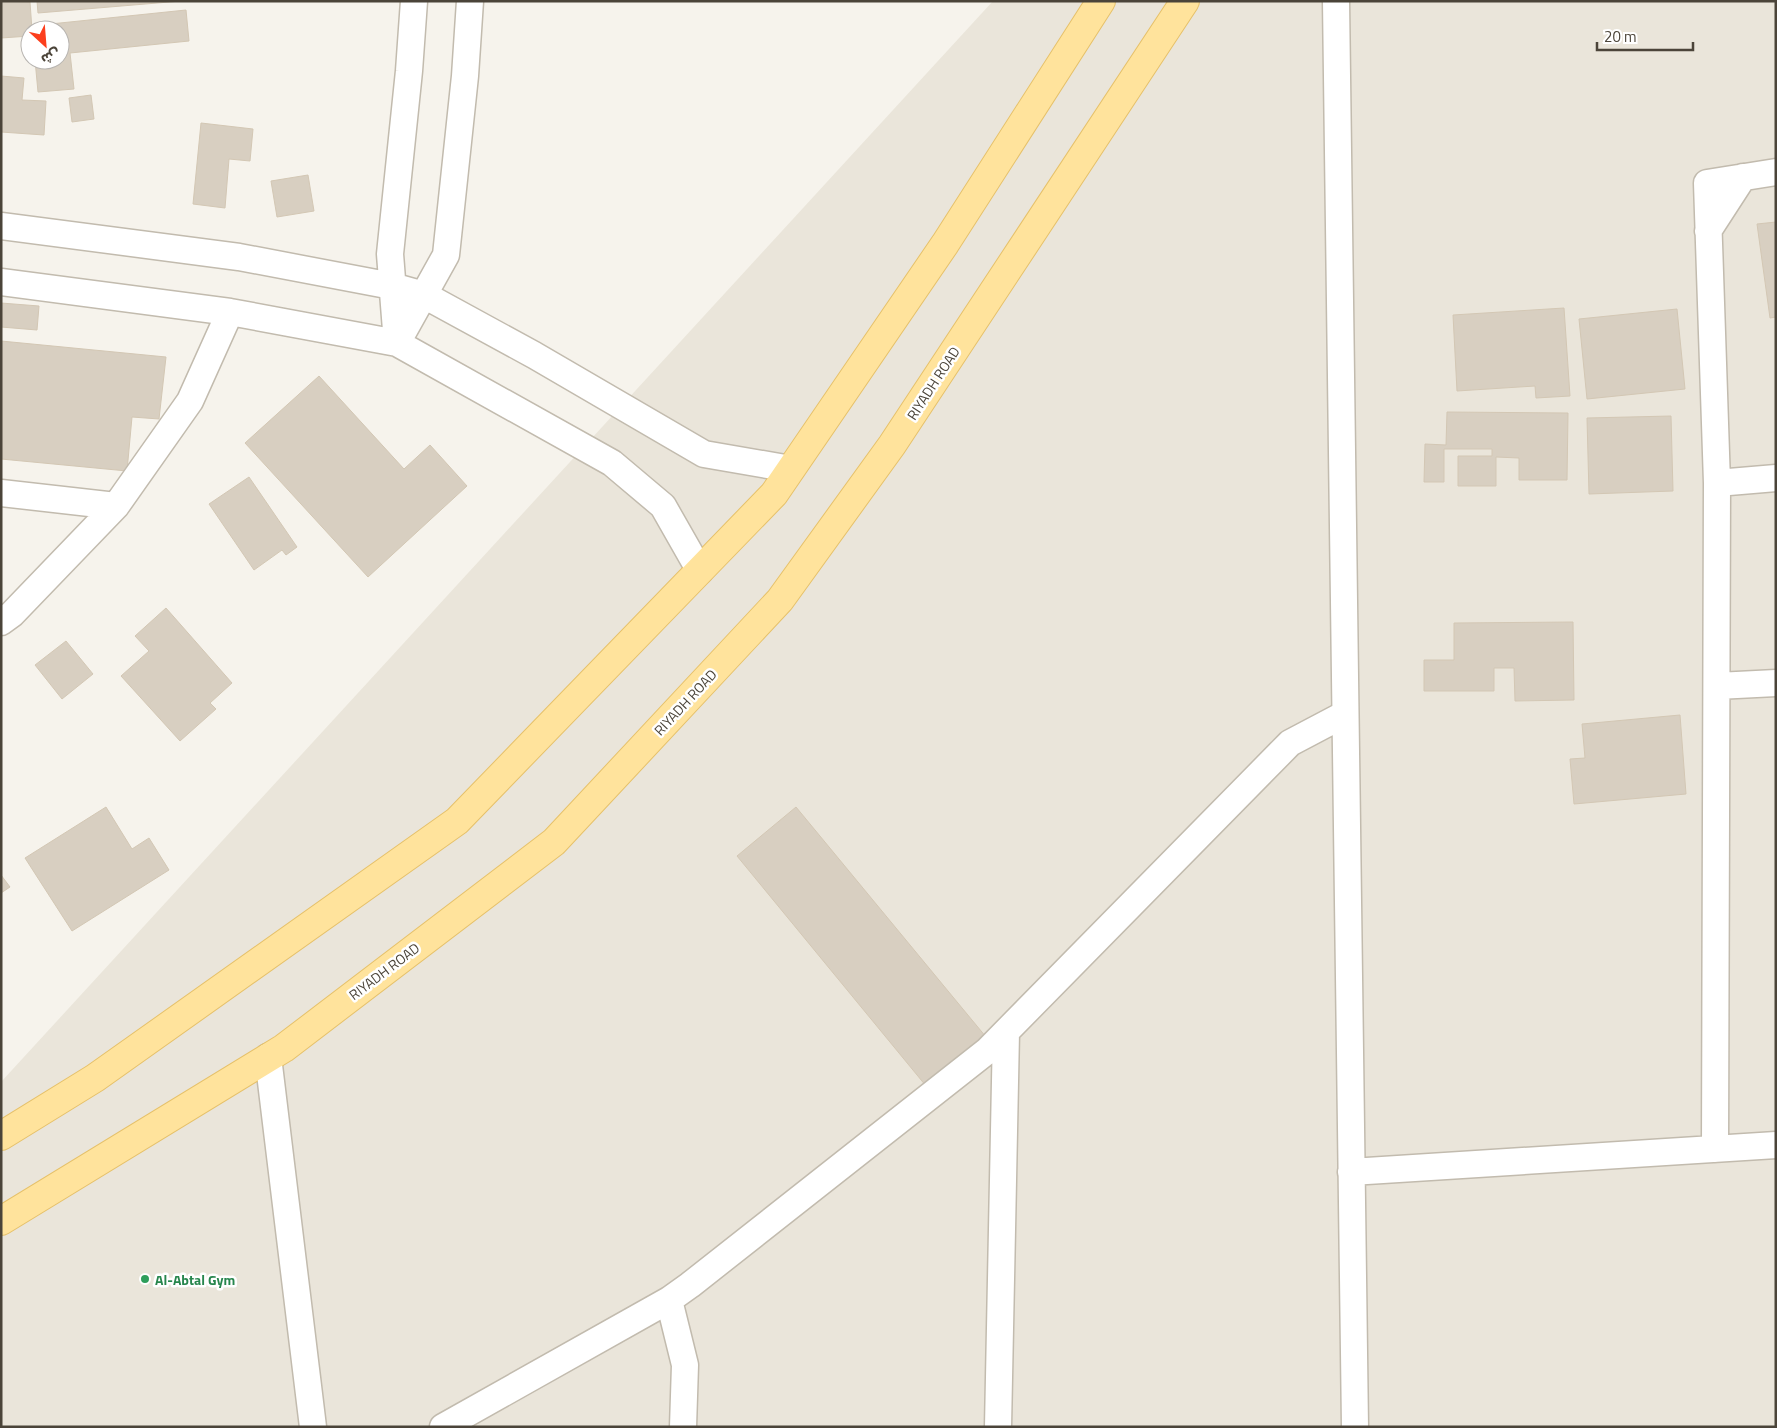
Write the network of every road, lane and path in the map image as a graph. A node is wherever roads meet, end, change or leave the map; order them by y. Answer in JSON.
{"nodes":[{"id":1,"x":414,"y":1,"type":"edge"},
{"id":2,"x":470,"y":1,"type":"edge"},
{"id":3,"x":1101,"y":1,"type":"edge"},
{"id":4,"x":1185,"y":1,"type":"edge"},
{"id":5,"x":1336,"y":1,"type":"edge"},
{"id":6,"x":1776,"y":172,"type":"edge"},
{"id":7,"x":1,"y":226,"type":"edge"},
{"id":8,"x":1,"y":282,"type":"edge"},
{"id":9,"x":392,"y":286,"type":"junction"},
{"id":10,"x":424,"y":295,"type":"junction"},
{"id":11,"x":230,"y":312,"type":"junction"},
{"id":12,"x":397,"y":343,"type":"junction"},
{"id":13,"x":791,"y":469,"type":"junction"},
{"id":14,"x":1776,"y":478,"type":"edge"},
{"id":15,"x":1717,"y":483,"type":"junction"},
{"id":16,"x":1,"y":493,"type":"edge"},
{"id":17,"x":116,"y":506,"type":"junction"},
{"id":18,"x":700,"y":571,"type":"junction"},
{"id":19,"x":1,"y":622,"type":"edge"},
{"id":20,"x":1776,"y":683,"type":"edge"},
{"id":21,"x":1716,"y":686,"type":"junction"},
{"id":22,"x":1345,"y":714,"type":"junction"},
{"id":23,"x":1006,"y":1032,"type":"junction"},
{"id":24,"x":268,"y":1057,"type":"junction"},
{"id":25,"x":1,"y":1136,"type":"edge"},
{"id":26,"x":1776,"y":1145,"type":"edge"},
{"id":27,"x":1715,"y":1149,"type":"junction"},
{"id":28,"x":1351,"y":1172,"type":"junction"},
{"id":29,"x":1,"y":1221,"type":"edge"},
{"id":30,"x":669,"y":1300,"type":"junction"},
{"id":31,"x":313,"y":1427,"type":"edge"},
{"id":32,"x":443,"y":1427,"type":"edge"},
{"id":33,"x":683,"y":1427,"type":"edge"},
{"id":34,"x":998,"y":1427,"type":"edge"},
{"id":35,"x":1355,"y":1427,"type":"edge"}],
"edges":[{"from":1,"to":9,"type":"street"},
{"from":2,"to":10,"type":"street"},
{"from":3,"to":13,"type":"main road"},
{"from":4,"to":24,"type":"main road","name":"RIYADH ROAD"},
{"from":5,"to":22,"type":"street"},
{"from":6,"to":15,"type":"street"},
{"from":7,"to":9,"type":"street"},
{"from":8,"to":11,"type":"street"},
{"from":9,"to":10,"type":"street"},
{"from":9,"to":12,"type":"street"},
{"from":10,"to":12,"type":"street"},
{"from":10,"to":13,"type":"street"},
{"from":11,"to":12,"type":"street"},
{"from":11,"to":17,"type":"street"},
{"from":12,"to":18,"type":"street"},
{"from":13,"to":18,"type":"main road"},
{"from":14,"to":15,"type":"street"},
{"from":15,"to":21,"type":"street"},
{"from":16,"to":17,"type":"street"},
{"from":17,"to":19,"type":"street"},
{"from":18,"to":25,"type":"main road"},
{"from":20,"to":21,"type":"street"},
{"from":21,"to":27,"type":"street"},
{"from":22,"to":23,"type":"street"},
{"from":22,"to":28,"type":"street"},
{"from":23,"to":30,"type":"street"},
{"from":23,"to":34,"type":"street"},
{"from":24,"to":29,"type":"main road","name":"RIYADH ROAD"},
{"from":24,"to":31,"type":"street"},
{"from":26,"to":27,"type":"street"},
{"from":27,"to":28,"type":"street"},
{"from":28,"to":35,"type":"street"},
{"from":30,"to":32,"type":"street"},
{"from":30,"to":33,"type":"street"}]}
